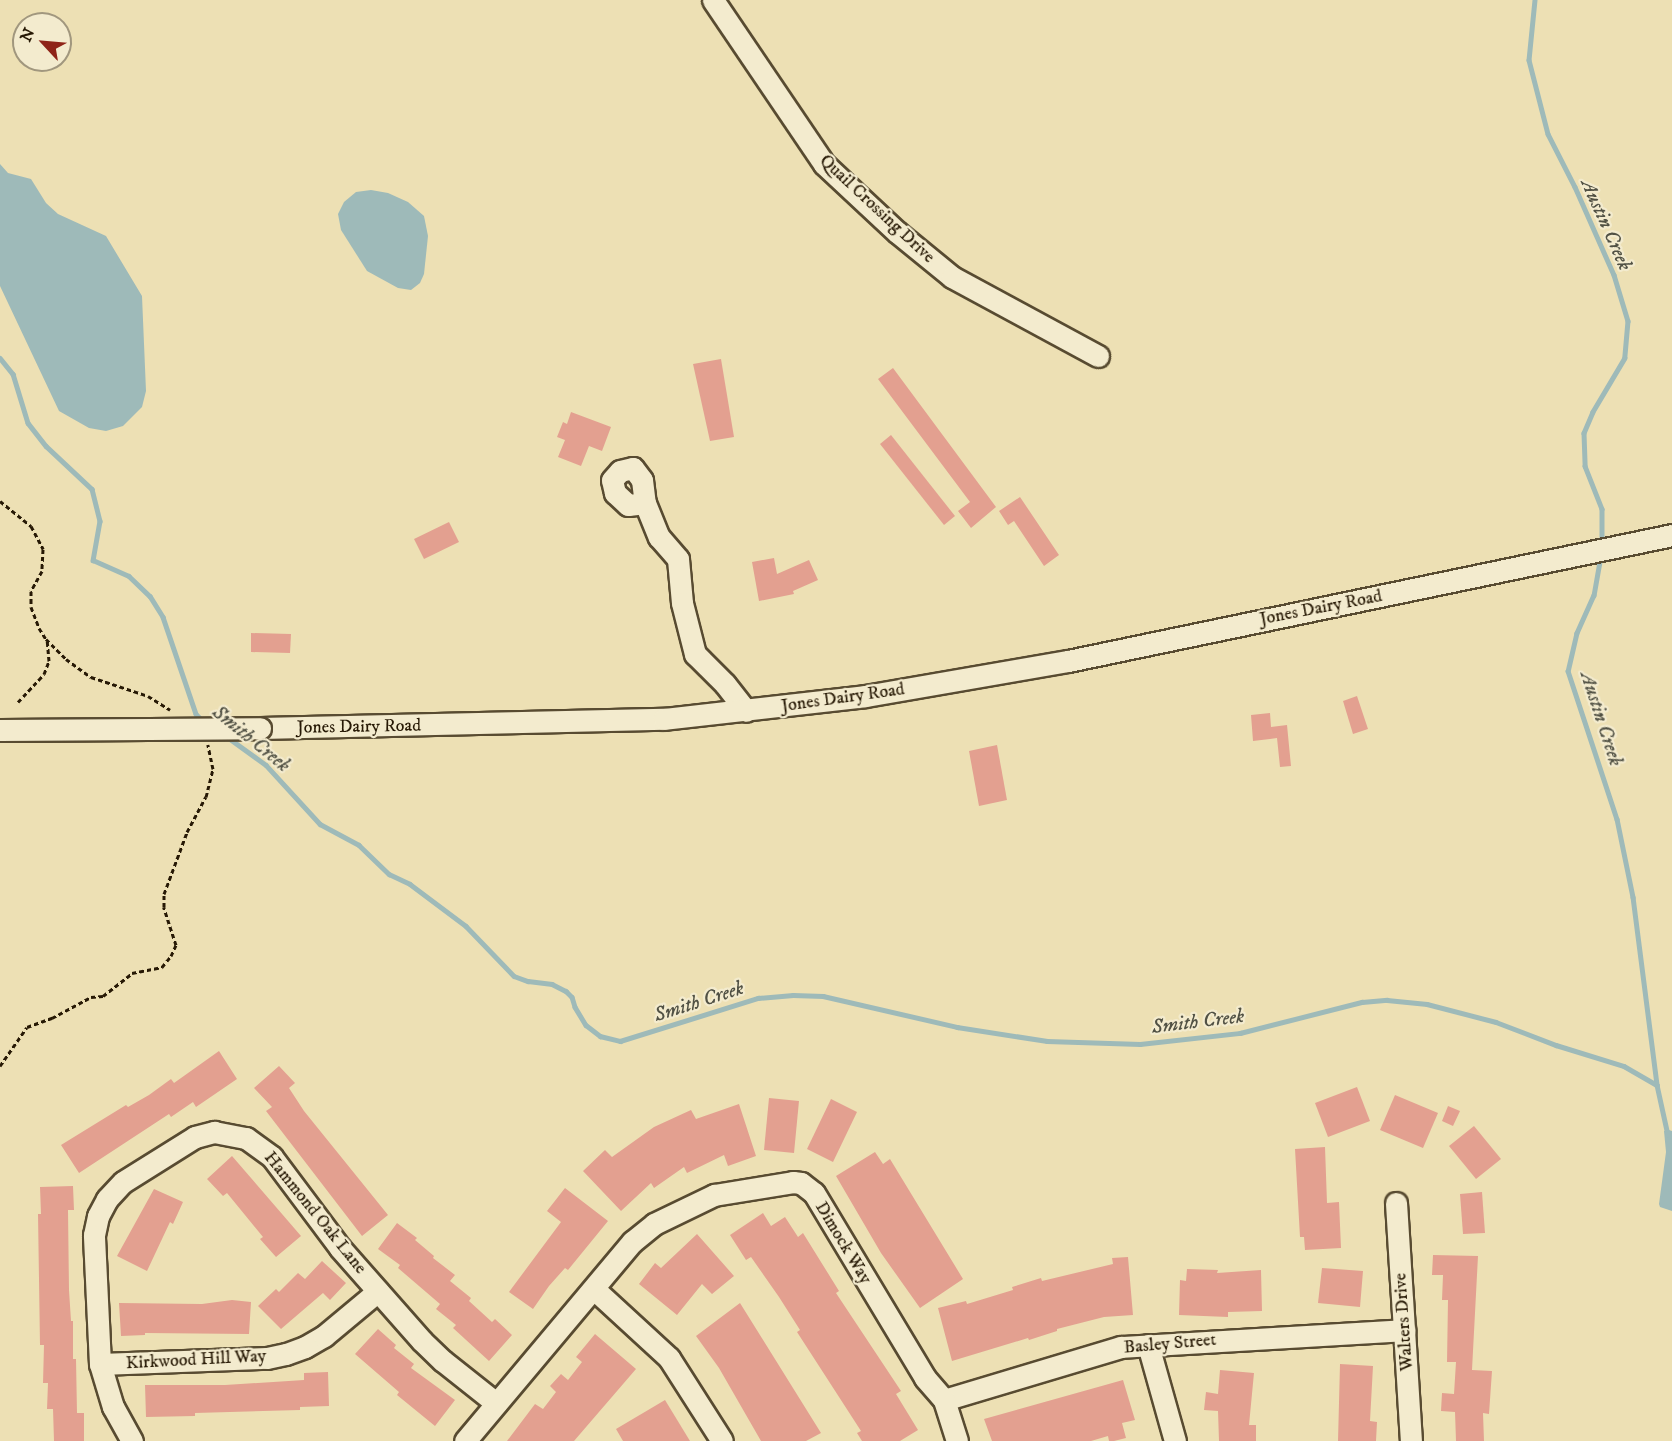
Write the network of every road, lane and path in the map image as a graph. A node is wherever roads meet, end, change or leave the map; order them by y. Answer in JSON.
{"nodes":[{"id":1,"x":712,"y":0,"type":"edge"},
{"id":2,"x":1098,"y":356,"type":"dead end"},
{"id":3,"x":0,"y":501,"type":"edge"},
{"id":4,"x":645,"y":503,"type":"dead end"},
{"id":5,"x":1672,"y":535,"type":"edge"},
{"id":6,"x":46,"y":639,"type":"junction"},
{"id":7,"x":18,"y":702,"type":"dead end"},
{"id":8,"x":746,"y":711,"type":"junction"},
{"id":9,"x":174,"y":713,"type":"dead end"},
{"id":10,"x":0,"y":730,"type":"edge"},
{"id":11,"x":202,"y":739,"type":"dead end"},
{"id":12,"x":0,"y":1066,"type":"edge"},
{"id":13,"x":1396,"y":1203,"type":"dead end"},
{"id":14,"x":594,"y":1289,"type":"junction"},
{"id":15,"x":378,"y":1290,"type":"junction"},
{"id":16,"x":1404,"y":1330,"type":"junction"},
{"id":17,"x":1148,"y":1345,"type":"junction"},
{"id":18,"x":100,"y":1364,"type":"junction"},
{"id":19,"x":944,"y":1400,"type":"junction"},
{"id":20,"x":496,"y":1403,"type":"junction"},
{"id":21,"x":132,"y":1441,"type":"edge"},
{"id":22,"x":465,"y":1441,"type":"edge"},
{"id":23,"x":722,"y":1441,"type":"edge"},
{"id":24,"x":957,"y":1441,"type":"edge"},
{"id":25,"x":1175,"y":1441,"type":"edge"},
{"id":26,"x":1411,"y":1441,"type":"edge"}],
"edges":[{"from":1,"to":2,"type":"street","name":"Quail Crossing Drive"},
{"from":3,"to":6,"type":"path"},
{"from":4,"to":8,"type":"street"},
{"from":5,"to":8,"type":"street","name":"Jones Dairy Road"},
{"from":6,"to":7,"type":"path"},
{"from":6,"to":9,"type":"path"},
{"from":8,"to":10,"type":"street","name":"Jones Dairy Road","bridge":true},
{"from":11,"to":12,"type":"path"},
{"from":13,"to":16,"type":"street","name":"Walters Drive"},
{"from":14,"to":19,"type":"street","name":"Dimock Way"},
{"from":14,"to":20,"type":"street","name":"Dimock Way"},
{"from":14,"to":23,"type":"street"},
{"from":15,"to":18,"type":"street","name":"Kirkwood Hill Way"},
{"from":15,"to":18,"type":"street","name":"Hammond Oak Lane"},
{"from":15,"to":20,"type":"street","name":"Hammond Oak Lane"},
{"from":16,"to":17,"type":"street","name":"Basley Street"},
{"from":16,"to":26,"type":"street","name":"Walters Drive"},
{"from":17,"to":19,"type":"street","name":"Basley Street"},
{"from":17,"to":25,"type":"street"},
{"from":18,"to":21,"type":"street","name":"Hammond Oak Lane"},
{"from":19,"to":24,"type":"street","name":"Dimock Way"},
{"from":20,"to":22,"type":"street","name":"Dimock Way"}]}
